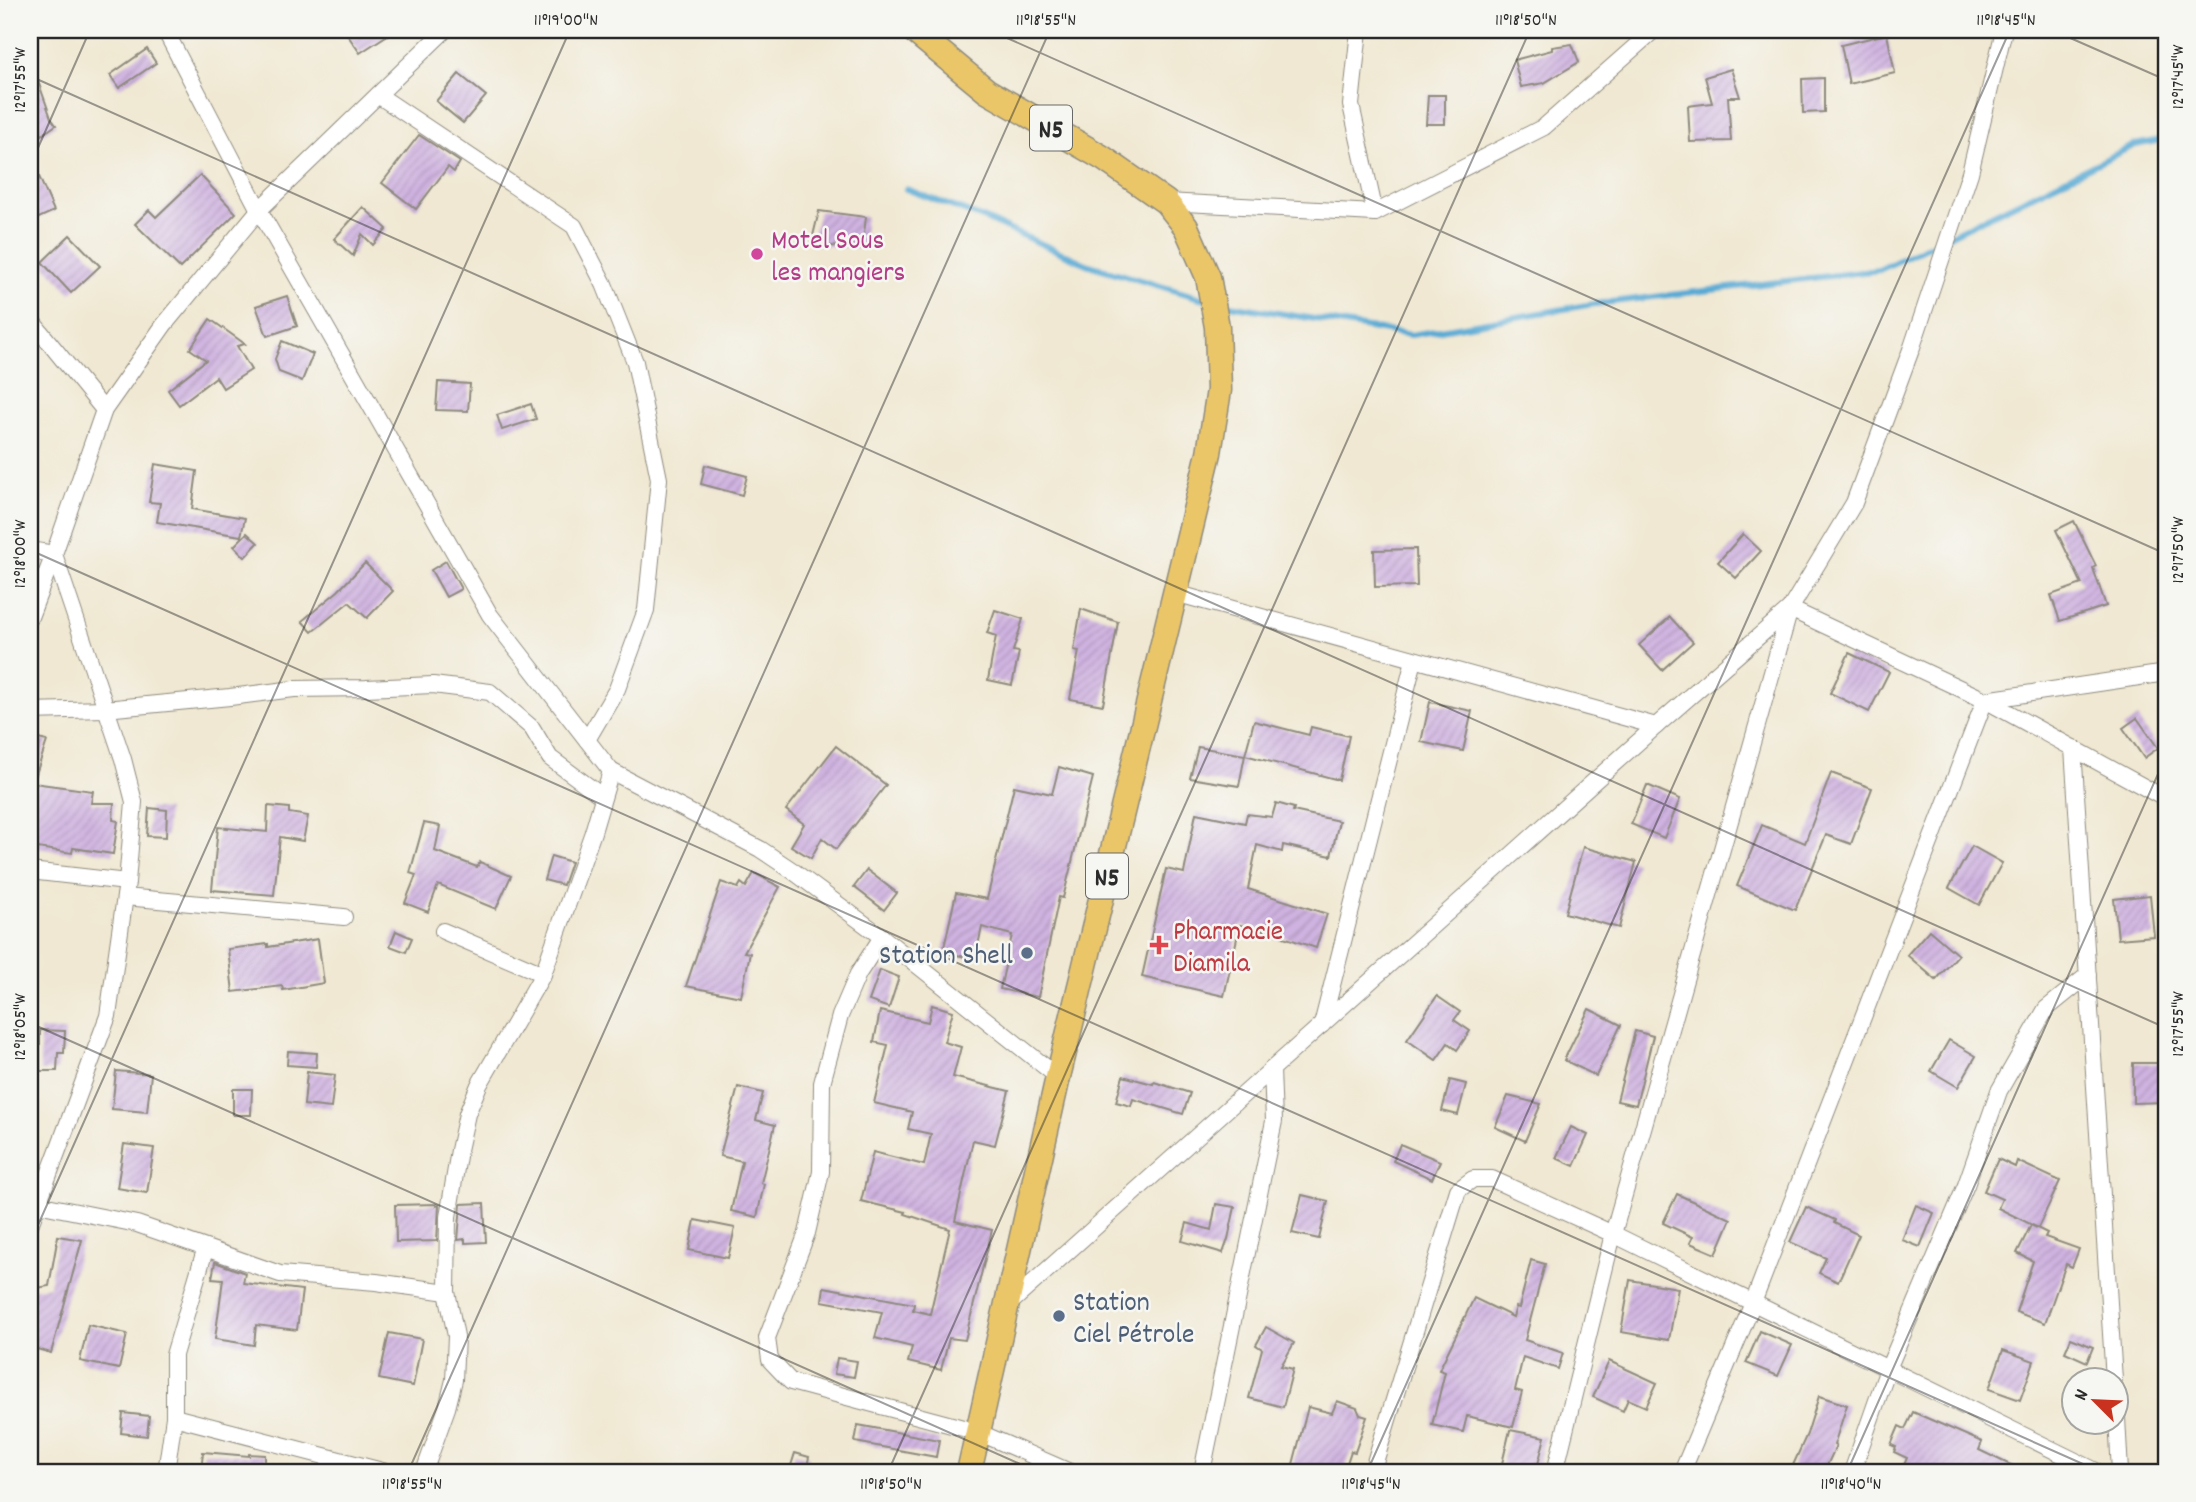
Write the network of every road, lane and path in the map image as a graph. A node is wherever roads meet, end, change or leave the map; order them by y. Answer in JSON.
{"nodes":[{"id":1,"x":165,"y":30,"type":"edge"},
{"id":2,"x":445,"y":30,"type":"edge"},
{"id":3,"x":914,"y":30,"type":"edge"},
{"id":4,"x":1359,"y":30,"type":"edge"},
{"id":5,"x":1654,"y":30,"type":"edge"},
{"id":6,"x":2004,"y":30,"type":"edge"},
{"id":7,"x":378,"y":95,"type":"junction"},
{"id":8,"x":1166,"y":202,"type":"junction"},
{"id":9,"x":259,"y":210,"type":"junction"},
{"id":10,"x":1375,"y":213,"type":"junction"},
{"id":11,"x":30,"y":319,"type":"edge"},
{"id":12,"x":104,"y":410,"type":"junction"},
{"id":13,"x":30,"y":550,"type":"edge"},
{"id":14,"x":54,"y":554,"type":"junction"},
{"id":15,"x":1175,"y":593,"type":"junction"},
{"id":16,"x":1790,"y":609,"type":"junction"},
{"id":17,"x":30,"y":617,"type":"edge"},
{"id":18,"x":1414,"y":660,"type":"junction"},
{"id":19,"x":2166,"y":673,"type":"edge"},
{"id":20,"x":1985,"y":701,"type":"junction"},
{"id":21,"x":104,"y":709,"type":"junction"},
{"id":22,"x":30,"y":711,"type":"edge"},
{"id":23,"x":1656,"y":726,"type":"junction"},
{"id":24,"x":587,"y":740,"type":"junction"},
{"id":25,"x":2073,"y":748,"type":"junction"},
{"id":26,"x":611,"y":771,"type":"junction"},
{"id":27,"x":603,"y":797,"type":"junction"},
{"id":28,"x":2166,"y":799,"type":"edge"},
{"id":29,"x":30,"y":871,"type":"edge"},
{"id":30,"x":126,"y":889,"type":"junction"},
{"id":31,"x":344,"y":917,"type":"dead end"},
{"id":32,"x":443,"y":931,"type":"dead end"},
{"id":33,"x":882,"y":937,"type":"junction"},
{"id":34,"x":543,"y":974,"type":"junction"},
{"id":35,"x":2088,"y":975,"type":"junction"},
{"id":36,"x":1322,"y":1025,"type":"junction"},
{"id":37,"x":1272,"y":1069,"type":"junction"},
{"id":38,"x":1058,"y":1077,"type":"junction"},
{"id":39,"x":37,"y":1205,"type":"junction"},
{"id":40,"x":30,"y":1225,"type":"edge"},
{"id":41,"x":1613,"y":1234,"type":"junction"},
{"id":42,"x":205,"y":1250,"type":"junction"},
{"id":43,"x":447,"y":1292,"type":"junction"},
{"id":44,"x":1753,"y":1303,"type":"junction"},
{"id":45,"x":1008,"y":1305,"type":"junction"},
{"id":46,"x":2113,"y":1366,"type":"edge"},
{"id":47,"x":1888,"y":1369,"type":"junction"},
{"id":48,"x":174,"y":1417,"type":"junction"},
{"id":49,"x":978,"y":1432,"type":"junction"},
{"id":50,"x":2118,"y":1436,"type":"edge"},
{"id":51,"x":166,"y":1472,"type":"edge"},
{"id":52,"x":386,"y":1472,"type":"edge"},
{"id":53,"x":424,"y":1472,"type":"edge"},
{"id":54,"x":969,"y":1472,"type":"edge"},
{"id":55,"x":1070,"y":1472,"type":"edge"},
{"id":56,"x":1202,"y":1472,"type":"edge"},
{"id":57,"x":1372,"y":1472,"type":"edge"},
{"id":58,"x":1555,"y":1472,"type":"edge"},
{"id":59,"x":1682,"y":1472,"type":"edge"},
{"id":60,"x":1852,"y":1472,"type":"edge"},
{"id":61,"x":2098,"y":1472,"type":"edge"},
{"id":62,"x":2120,"y":1472,"type":"edge"}],
"edges":[{"from":1,"to":9,"type":"street"},
{"from":2,"to":7,"type":"street"},
{"from":3,"to":8,"type":"highway","number":"N5"},
{"from":4,"to":10,"type":"street"},
{"from":5,"to":10,"type":"street"},
{"from":6,"to":16,"type":"street"},
{"from":7,"to":9,"type":"street"},
{"from":7,"to":24,"type":"street"},
{"from":8,"to":10,"type":"street"},
{"from":8,"to":15,"type":"highway","number":"N5"},
{"from":9,"to":12,"type":"street"},
{"from":9,"to":24,"type":"street"},
{"from":11,"to":12,"type":"street"},
{"from":12,"to":14,"type":"street"},
{"from":13,"to":14,"type":"street"},
{"from":14,"to":17,"type":"street"},
{"from":14,"to":21,"type":"street"},
{"from":15,"to":18,"type":"street"},
{"from":15,"to":38,"type":"highway","number":"N5"},
{"from":16,"to":20,"type":"street"},
{"from":16,"to":23,"type":"street"},
{"from":16,"to":41,"type":"street"},
{"from":18,"to":23,"type":"street"},
{"from":18,"to":36,"type":"street"},
{"from":19,"to":20,"type":"street"},
{"from":20,"to":25,"type":"street"},
{"from":20,"to":44,"type":"street"},
{"from":21,"to":22,"type":"street"},
{"from":21,"to":27,"type":"street"},
{"from":21,"to":30,"type":"street"},
{"from":23,"to":36,"type":"street"},
{"from":24,"to":26,"type":"street"},
{"from":25,"to":28,"type":"street"},
{"from":25,"to":35,"type":"street"},
{"from":26,"to":27,"type":"street"},
{"from":26,"to":33,"type":"street"},
{"from":27,"to":34,"type":"street"},
{"from":29,"to":30,"type":"street"},
{"from":30,"to":31,"type":"street"},
{"from":30,"to":39,"type":"street"},
{"from":32,"to":34,"type":"street"},
{"from":33,"to":38,"type":"street"},
{"from":33,"to":49,"type":"street"},
{"from":34,"to":43,"type":"street"},
{"from":35,"to":46,"type":"street"},
{"from":35,"to":47,"type":"street"},
{"from":36,"to":37,"type":"street"},
{"from":37,"to":45,"type":"street"},
{"from":37,"to":56,"type":"street"},
{"from":38,"to":45,"type":"highway","number":"N5"},
{"from":39,"to":40,"type":"street"},
{"from":39,"to":42,"type":"street"},
{"from":41,"to":44,"type":"street"},
{"from":41,"to":57,"type":"street"},
{"from":41,"to":58,"type":"street"},
{"from":42,"to":43,"type":"street"},
{"from":42,"to":48,"type":"street"},
{"from":43,"to":53,"type":"street"},
{"from":44,"to":47,"type":"street"},
{"from":44,"to":59,"type":"street"},
{"from":45,"to":49,"type":"highway","number":"N5"},
{"from":47,"to":60,"type":"street"},
{"from":47,"to":61,"type":"street"},
{"from":48,"to":51,"type":"street"},
{"from":48,"to":52,"type":"street"},
{"from":49,"to":54,"type":"highway","number":"N5"},
{"from":49,"to":55,"type":"street"},
{"from":50,"to":62,"type":"street"}]}
